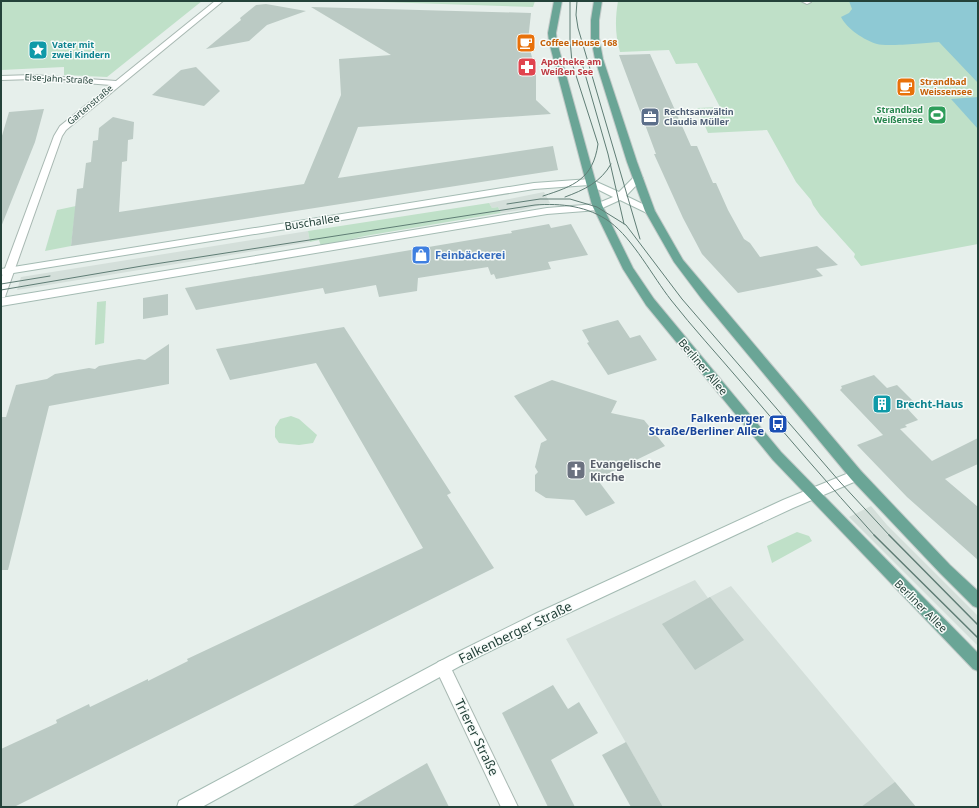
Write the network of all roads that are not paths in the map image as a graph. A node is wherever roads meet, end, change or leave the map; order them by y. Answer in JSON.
{"nodes":[{"id":1,"x":219,"y":1,"type":"edge"},
{"id":2,"x":558,"y":1,"type":"edge"},
{"id":3,"x":598,"y":1,"type":"edge"},
{"id":4,"x":1,"y":78,"type":"edge"},
{"id":5,"x":117,"y":83,"type":"junction"},
{"id":6,"x":638,"y":178,"type":"junction"},
{"id":7,"x":590,"y":182,"type":"junction"},
{"id":8,"x":620,"y":197,"type":"junction"},
{"id":9,"x":598,"y":207,"type":"junction"},
{"id":10,"x":650,"y":211,"type":"junction"},
{"id":11,"x":5,"y":272,"type":"edge"},
{"id":12,"x":1,"y":294,"type":"edge"},
{"id":13,"x":1,"y":302,"type":"edge"},
{"id":14,"x":856,"y":475,"type":"junction"},
{"id":15,"x":813,"y":494,"type":"junction"},
{"id":16,"x":978,"y":601,"type":"edge"},
{"id":17,"x":978,"y":664,"type":"edge"},
{"id":18,"x":443,"y":667,"type":"junction"},
{"id":19,"x":185,"y":807,"type":"edge"},
{"id":20,"x":510,"y":807,"type":"edge"}],
"edges":[{"from":1,"to":5,"type":"street","name":"Gartenstraße"},
{"from":2,"to":7,"type":"main road","name":"Berliner Allee"},
{"from":3,"to":6,"type":"main road"},
{"from":4,"to":5,"type":"street","name":"Else-Jahn-Straße"},
{"from":5,"to":11,"type":"street","name":"Gartenstraße"},
{"from":6,"to":8,"type":"street"},
{"from":6,"to":10,"type":"main road"},
{"from":7,"to":8,"type":"street"},
{"from":7,"to":9,"type":"main road","name":"Berliner Allee"},
{"from":7,"to":11,"type":"street","name":"Buschallee"},
{"from":8,"to":9,"type":"street"},
{"from":8,"to":10,"type":"street"},
{"from":9,"to":13,"type":"street"},
{"from":9,"to":15,"type":"main road","name":"Berliner Allee"},
{"from":10,"to":14,"type":"main road"},
{"from":11,"to":12,"type":"street","name":"Gartenstraße"},
{"from":14,"to":15,"type":"street","name":"Falkenberger Straße"},
{"from":14,"to":16,"type":"main road"},
{"from":15,"to":17,"type":"main road","name":"Berliner Allee"},
{"from":15,"to":18,"type":"street","name":"Falkenberger Straße"},
{"from":18,"to":19,"type":"street","name":"Falkenberger Straße"},
{"from":18,"to":20,"type":"street","name":"Trierer Straße"}]}
